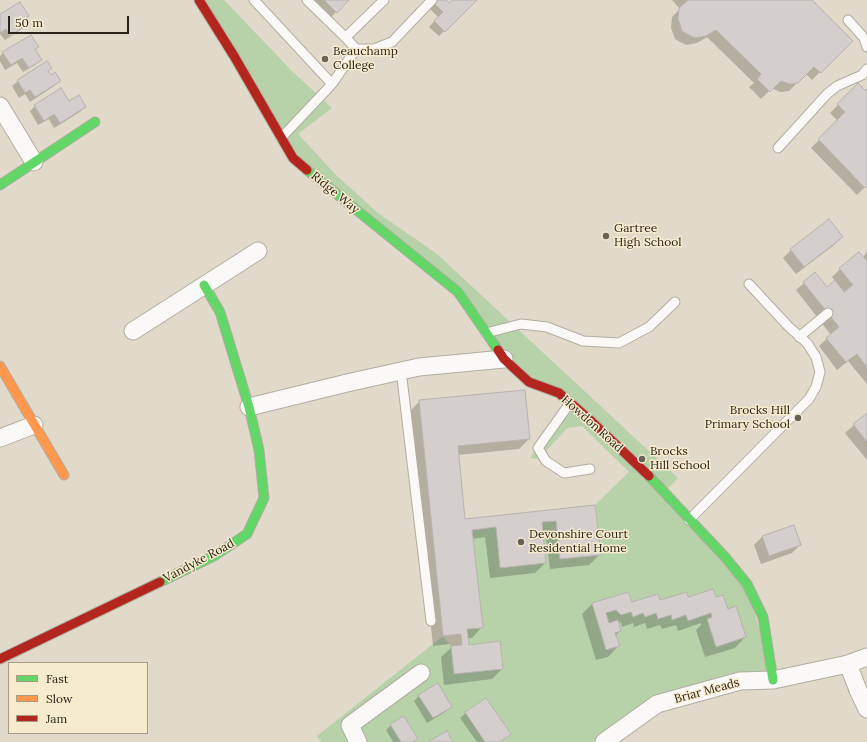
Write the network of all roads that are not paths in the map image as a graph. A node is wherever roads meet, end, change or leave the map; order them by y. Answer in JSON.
{"nodes":[{"id":1,"x":199,"y":0,"type":"edge"},
{"id":2,"x":254,"y":0,"type":"edge"},
{"id":3,"x":307,"y":0,"type":"edge"},
{"id":4,"x":384,"y":0,"type":"edge"},
{"id":5,"x":432,"y":0,"type":"edge"},
{"id":6,"x":848,"y":20,"type":"dead end"},
{"id":7,"x":346,"y":37,"type":"junction"},
{"id":8,"x":867,"y":47,"type":"edge"},
{"id":9,"x":356,"y":49,"type":"junction"},
{"id":10,"x":867,"y":69,"type":"edge"},
{"id":11,"x":332,"y":84,"type":"junction"},
{"id":12,"x":0,"y":106,"type":"edge"},
{"id":13,"x":95,"y":122,"type":"dead end"},
{"id":14,"x":281,"y":138,"type":"junction"},
{"id":15,"x":778,"y":148,"type":"dead end"},
{"id":16,"x":34,"y":162,"type":"junction"},
{"id":17,"x":0,"y":185,"type":"edge"},
{"id":18,"x":258,"y":251,"type":"dead end"},
{"id":19,"x":749,"y":284,"type":"dead end"},
{"id":20,"x":204,"y":285,"type":"junction"},
{"id":21,"x":675,"y":302,"type":"dead end"},
{"id":22,"x":828,"y":313,"type":"dead end"},
{"id":23,"x":133,"y":331,"type":"dead end"},
{"id":24,"x":486,"y":333,"type":"junction"},
{"id":25,"x":799,"y":337,"type":"junction"},
{"id":26,"x":504,"y":359,"type":"junction"},
{"id":27,"x":0,"y":366,"type":"edge"},
{"id":28,"x":401,"y":370,"type":"junction"},
{"id":29,"x":570,"y":403,"type":"junction"},
{"id":30,"x":249,"y":408,"type":"junction"},
{"id":31,"x":34,"y":425,"type":"junction"},
{"id":32,"x":0,"y":438,"type":"edge"},
{"id":33,"x":590,"y":469,"type":"dead end"},
{"id":34,"x":64,"y":475,"type":"dead end"},
{"id":35,"x":690,"y":520,"type":"junction"},
{"id":36,"x":431,"y":621,"type":"dead end"},
{"id":37,"x":867,"y":656,"type":"edge"},
{"id":38,"x":0,"y":659,"type":"edge"},
{"id":39,"x":848,"y":664,"type":"junction"},
{"id":40,"x":421,"y":674,"type":"dead end"},
{"id":41,"x":773,"y":680,"type":"junction"},
{"id":42,"x":867,"y":709,"type":"edge"},
{"id":43,"x":358,"y":742,"type":"edge"},
{"id":44,"x":604,"y":742,"type":"edge"}],
"edges":[{"from":1,"to":14,"type":"street","name":"Ridge Way"},
{"from":2,"to":11,"type":"lane"},
{"from":3,"to":7,"type":"lane"},
{"from":4,"to":7,"type":"lane"},
{"from":5,"to":9,"type":"lane"},
{"from":6,"to":8,"type":"lane"},
{"from":7,"to":9,"type":"lane"},
{"from":9,"to":11,"type":"lane"},
{"from":10,"to":15,"type":"lane"},
{"from":11,"to":14,"type":"lane"},
{"from":12,"to":16,"type":"street"},
{"from":13,"to":16,"type":"street"},
{"from":14,"to":24,"type":"street","name":"Ridge Way"},
{"from":16,"to":17,"type":"street"},
{"from":18,"to":20,"type":"street"},
{"from":19,"to":25,"type":"lane"},
{"from":20,"to":23,"type":"street"},
{"from":20,"to":30,"type":"street","name":"Vandyke Road"},
{"from":21,"to":24,"type":"lane"},
{"from":22,"to":25,"type":"lane"},
{"from":24,"to":26,"type":"street","name":"Ridge Way"},
{"from":25,"to":35,"type":"lane"},
{"from":26,"to":28,"type":"street"},
{"from":26,"to":29,"type":"street","name":"Howdon Road"},
{"from":27,"to":31,"type":"street"},
{"from":28,"to":30,"type":"street"},
{"from":28,"to":36,"type":"lane"},
{"from":29,"to":33,"type":"lane"},
{"from":29,"to":35,"type":"street","name":"Howdon Road"},
{"from":30,"to":38,"type":"street","name":"Vandyke Road"},
{"from":31,"to":32,"type":"street"},
{"from":31,"to":34,"type":"street"},
{"from":35,"to":41,"type":"street","name":"Howdon Road"},
{"from":37,"to":39,"type":"street","name":"Briar Meads"},
{"from":39,"to":41,"type":"street","name":"Briar Meads"},
{"from":39,"to":42,"type":"street"},
{"from":40,"to":43,"type":"street"},
{"from":41,"to":44,"type":"street","name":"Briar Meads"}]}
